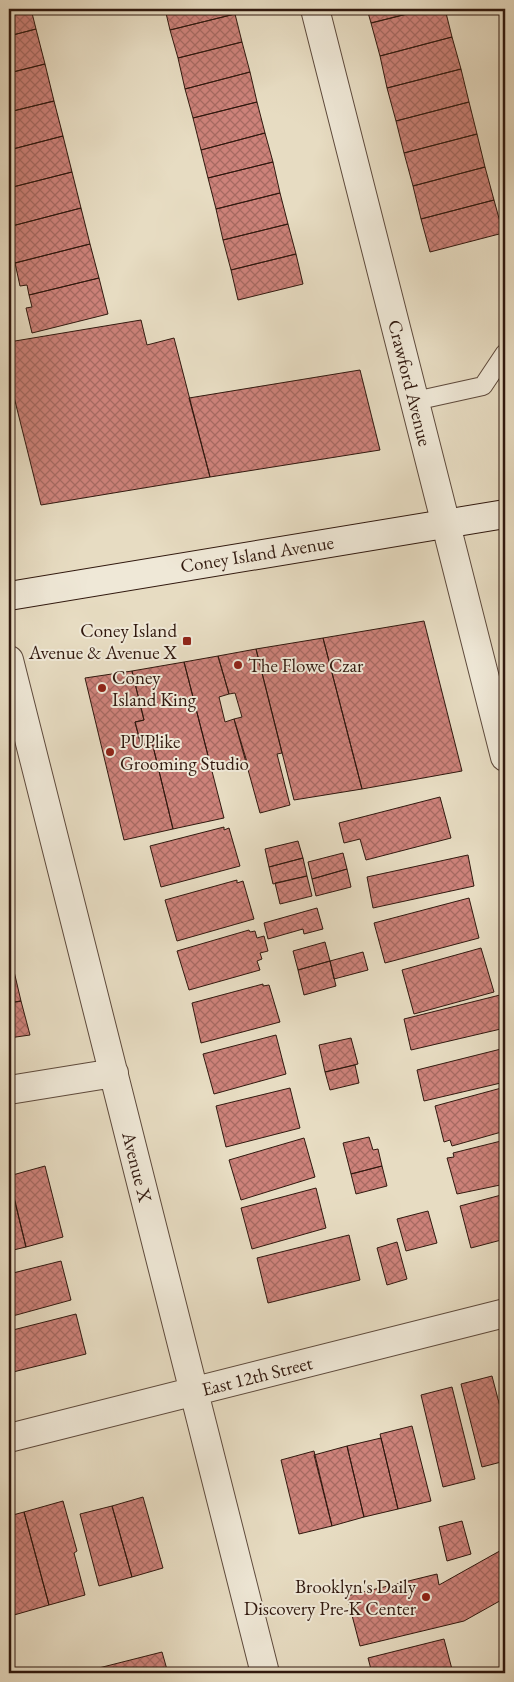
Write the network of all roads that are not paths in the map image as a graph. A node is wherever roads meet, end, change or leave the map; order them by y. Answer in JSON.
{"nodes":[{"id":1,"x":315,"y":9,"type":"edge"},
{"id":2,"x":505,"y":354,"type":"edge"},
{"id":3,"x":415,"y":402,"type":"junction"},
{"id":4,"x":505,"y":514,"type":"edge"},
{"id":5,"x":446,"y":523,"type":"junction"},
{"id":6,"x":9,"y":596,"type":"edge"},
{"id":7,"x":9,"y":660,"type":"edge"},
{"id":8,"x":505,"y":757,"type":"edge"},
{"id":9,"x":114,"y":1073,"type":"junction"},
{"id":10,"x":9,"y":1090,"type":"edge"},
{"id":11,"x":505,"y":1313,"type":"edge"},
{"id":12,"x":194,"y":1392,"type":"junction"},
{"id":13,"x":9,"y":1438,"type":"edge"},
{"id":14,"x":265,"y":1673,"type":"edge"}],
"edges":[{"from":1,"to":3,"type":"street","name":"Crawford Avenue"},
{"from":2,"to":3,"type":"lane"},
{"from":3,"to":5,"type":"street","name":"Crawford Avenue"},
{"from":4,"to":5,"type":"street","name":"Coney Island Avenue"},
{"from":5,"to":6,"type":"street","name":"Coney Island Avenue"},
{"from":5,"to":8,"type":"street","name":"Crawford Avenue"},
{"from":7,"to":9,"type":"street","name":"Avenue X"},
{"from":9,"to":10,"type":"street"},
{"from":9,"to":12,"type":"street","name":"Avenue X"},
{"from":11,"to":12,"type":"street","name":"East 12th Street"},
{"from":12,"to":13,"type":"street","name":"East 12th Street"},
{"from":12,"to":14,"type":"street","name":"Avenue X"}]}
